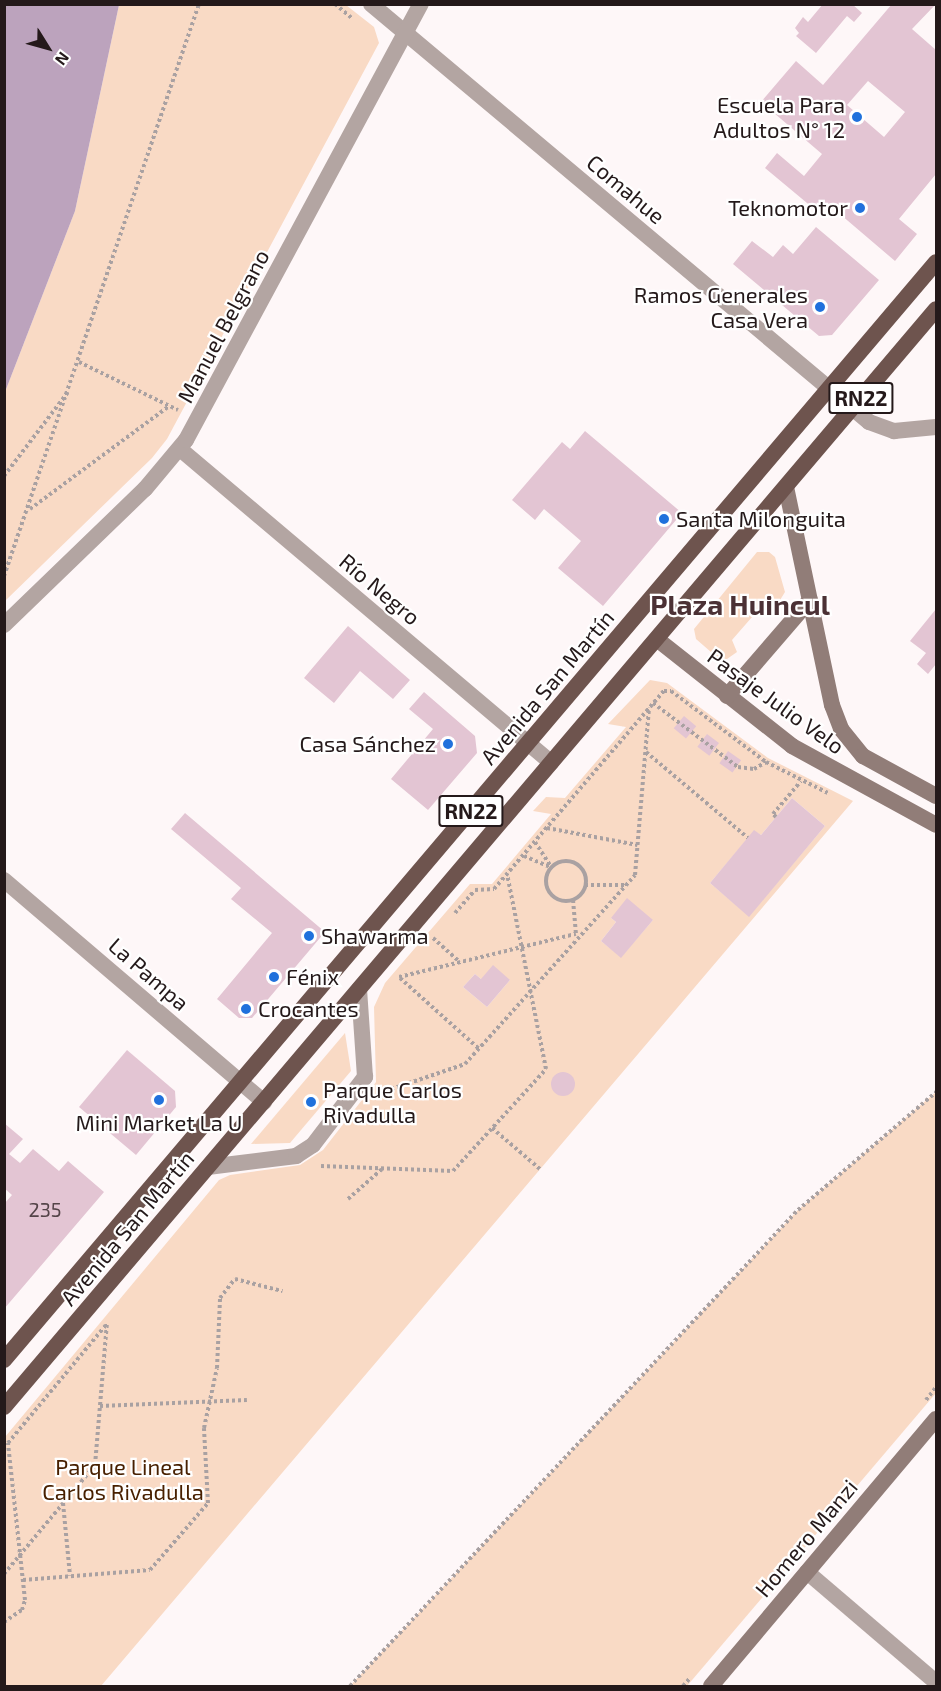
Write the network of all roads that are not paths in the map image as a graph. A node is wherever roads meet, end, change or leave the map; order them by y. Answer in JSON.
{"nodes":[{"id":1,"x":371,"y":4,"type":"edge"},
{"id":2,"x":421,"y":4,"type":"edge"},
{"id":3,"x":405,"y":34,"type":"junction"},
{"id":4,"x":936,"y":262,"type":"edge"},
{"id":5,"x":936,"y":309,"type":"edge"},
{"id":6,"x":829,"y":389,"type":"junction"},
{"id":7,"x":852,"y":408,"type":"junction"},
{"id":8,"x":936,"y":427,"type":"edge"},
{"id":9,"x":180,"y":449,"type":"junction"},
{"id":10,"x":786,"y":487,"type":"junction"},
{"id":11,"x":810,"y":600,"type":"junction"},
{"id":12,"x":4,"y":625,"type":"edge"},
{"id":13,"x":658,"y":640,"type":"junction"},
{"id":14,"x":728,"y":696,"type":"junction"},
{"id":15,"x":528,"y":743,"type":"junction"},
{"id":16,"x":551,"y":763,"type":"junction"},
{"id":17,"x":936,"y":796,"type":"edge"},
{"id":18,"x":936,"y":825,"type":"edge"},
{"id":19,"x":4,"y":880,"type":"edge"},
{"id":20,"x":359,"y":989,"type":"junction"},
{"id":21,"x":241,"y":1082,"type":"junction"},
{"id":22,"x":264,"y":1102,"type":"junction"},
{"id":23,"x":208,"y":1167,"type":"junction"},
{"id":24,"x":4,"y":1360,"type":"edge"},
{"id":25,"x":4,"y":1407,"type":"edge"},
{"id":26,"x":936,"y":1419,"type":"edge"},
{"id":27,"x":807,"y":1572,"type":"junction"},
{"id":28,"x":936,"y":1682,"type":"edge"},
{"id":29,"x":711,"y":1686,"type":"edge"}],
"edges":[{"from":1,"to":3,"type":"street","name":"Comahue"},
{"from":2,"to":3,"type":"street","name":"Manuel Belgrano"},
{"from":3,"to":6,"type":"street","name":"Comahue"},
{"from":3,"to":9,"type":"street","name":"Manuel Belgrano"},
{"from":4,"to":6,"type":"highway","name":"Avenida San Martín","number":"RN22"},
{"from":5,"to":7,"type":"highway","name":"Avenida San Martín","number":"RN22"},
{"from":6,"to":7,"type":"street","name":"Comahue"},
{"from":6,"to":15,"type":"highway","name":"Avenida San Martín","number":"RN22"},
{"from":7,"to":8,"type":"street","name":"Comahue"},
{"from":7,"to":10,"type":"highway","name":"Avenida San Martín","number":"RN22"},
{"from":9,"to":12,"type":"street","name":"Manuel Belgrano"},
{"from":9,"to":15,"type":"street","name":"Río Negro"},
{"from":10,"to":11,"type":"main road","name":"Pasaje Julio Velo"},
{"from":10,"to":13,"type":"highway","name":"Avenida San Martín","number":"RN22"},
{"from":11,"to":14,"type":"main road"},
{"from":11,"to":17,"type":"main road","name":"Pasaje Julio Velo"},
{"from":13,"to":14,"type":"main road","name":"Pasaje Julio Velo"},
{"from":13,"to":16,"type":"highway","name":"Avenida San Martín","number":"RN22"},
{"from":14,"to":18,"type":"main road","name":"Pasaje Julio Velo"},
{"from":15,"to":16,"type":"street","name":"Río Negro"},
{"from":15,"to":21,"type":"highway","name":"Avenida San Martín","number":"RN22"},
{"from":16,"to":20,"type":"highway","name":"Avenida San Martín","number":"RN22"},
{"from":19,"to":21,"type":"street","name":"La Pampa"},
{"from":20,"to":22,"type":"highway","name":"Avenida San Martín","number":"RN22"},
{"from":20,"to":23,"type":"street"},
{"from":21,"to":22,"type":"street","name":"La Pampa"},
{"from":21,"to":24,"type":"highway","name":"Avenida San Martín","number":"RN22"},
{"from":22,"to":23,"type":"highway","name":"Avenida San Martín","number":"RN22"},
{"from":23,"to":25,"type":"highway","name":"Avenida San Martín","number":"RN22"},
{"from":26,"to":27,"type":"main road","name":"Homero Manzi"},
{"from":27,"to":28,"type":"street"},
{"from":27,"to":29,"type":"main road","name":"Homero Manzi"}]}
